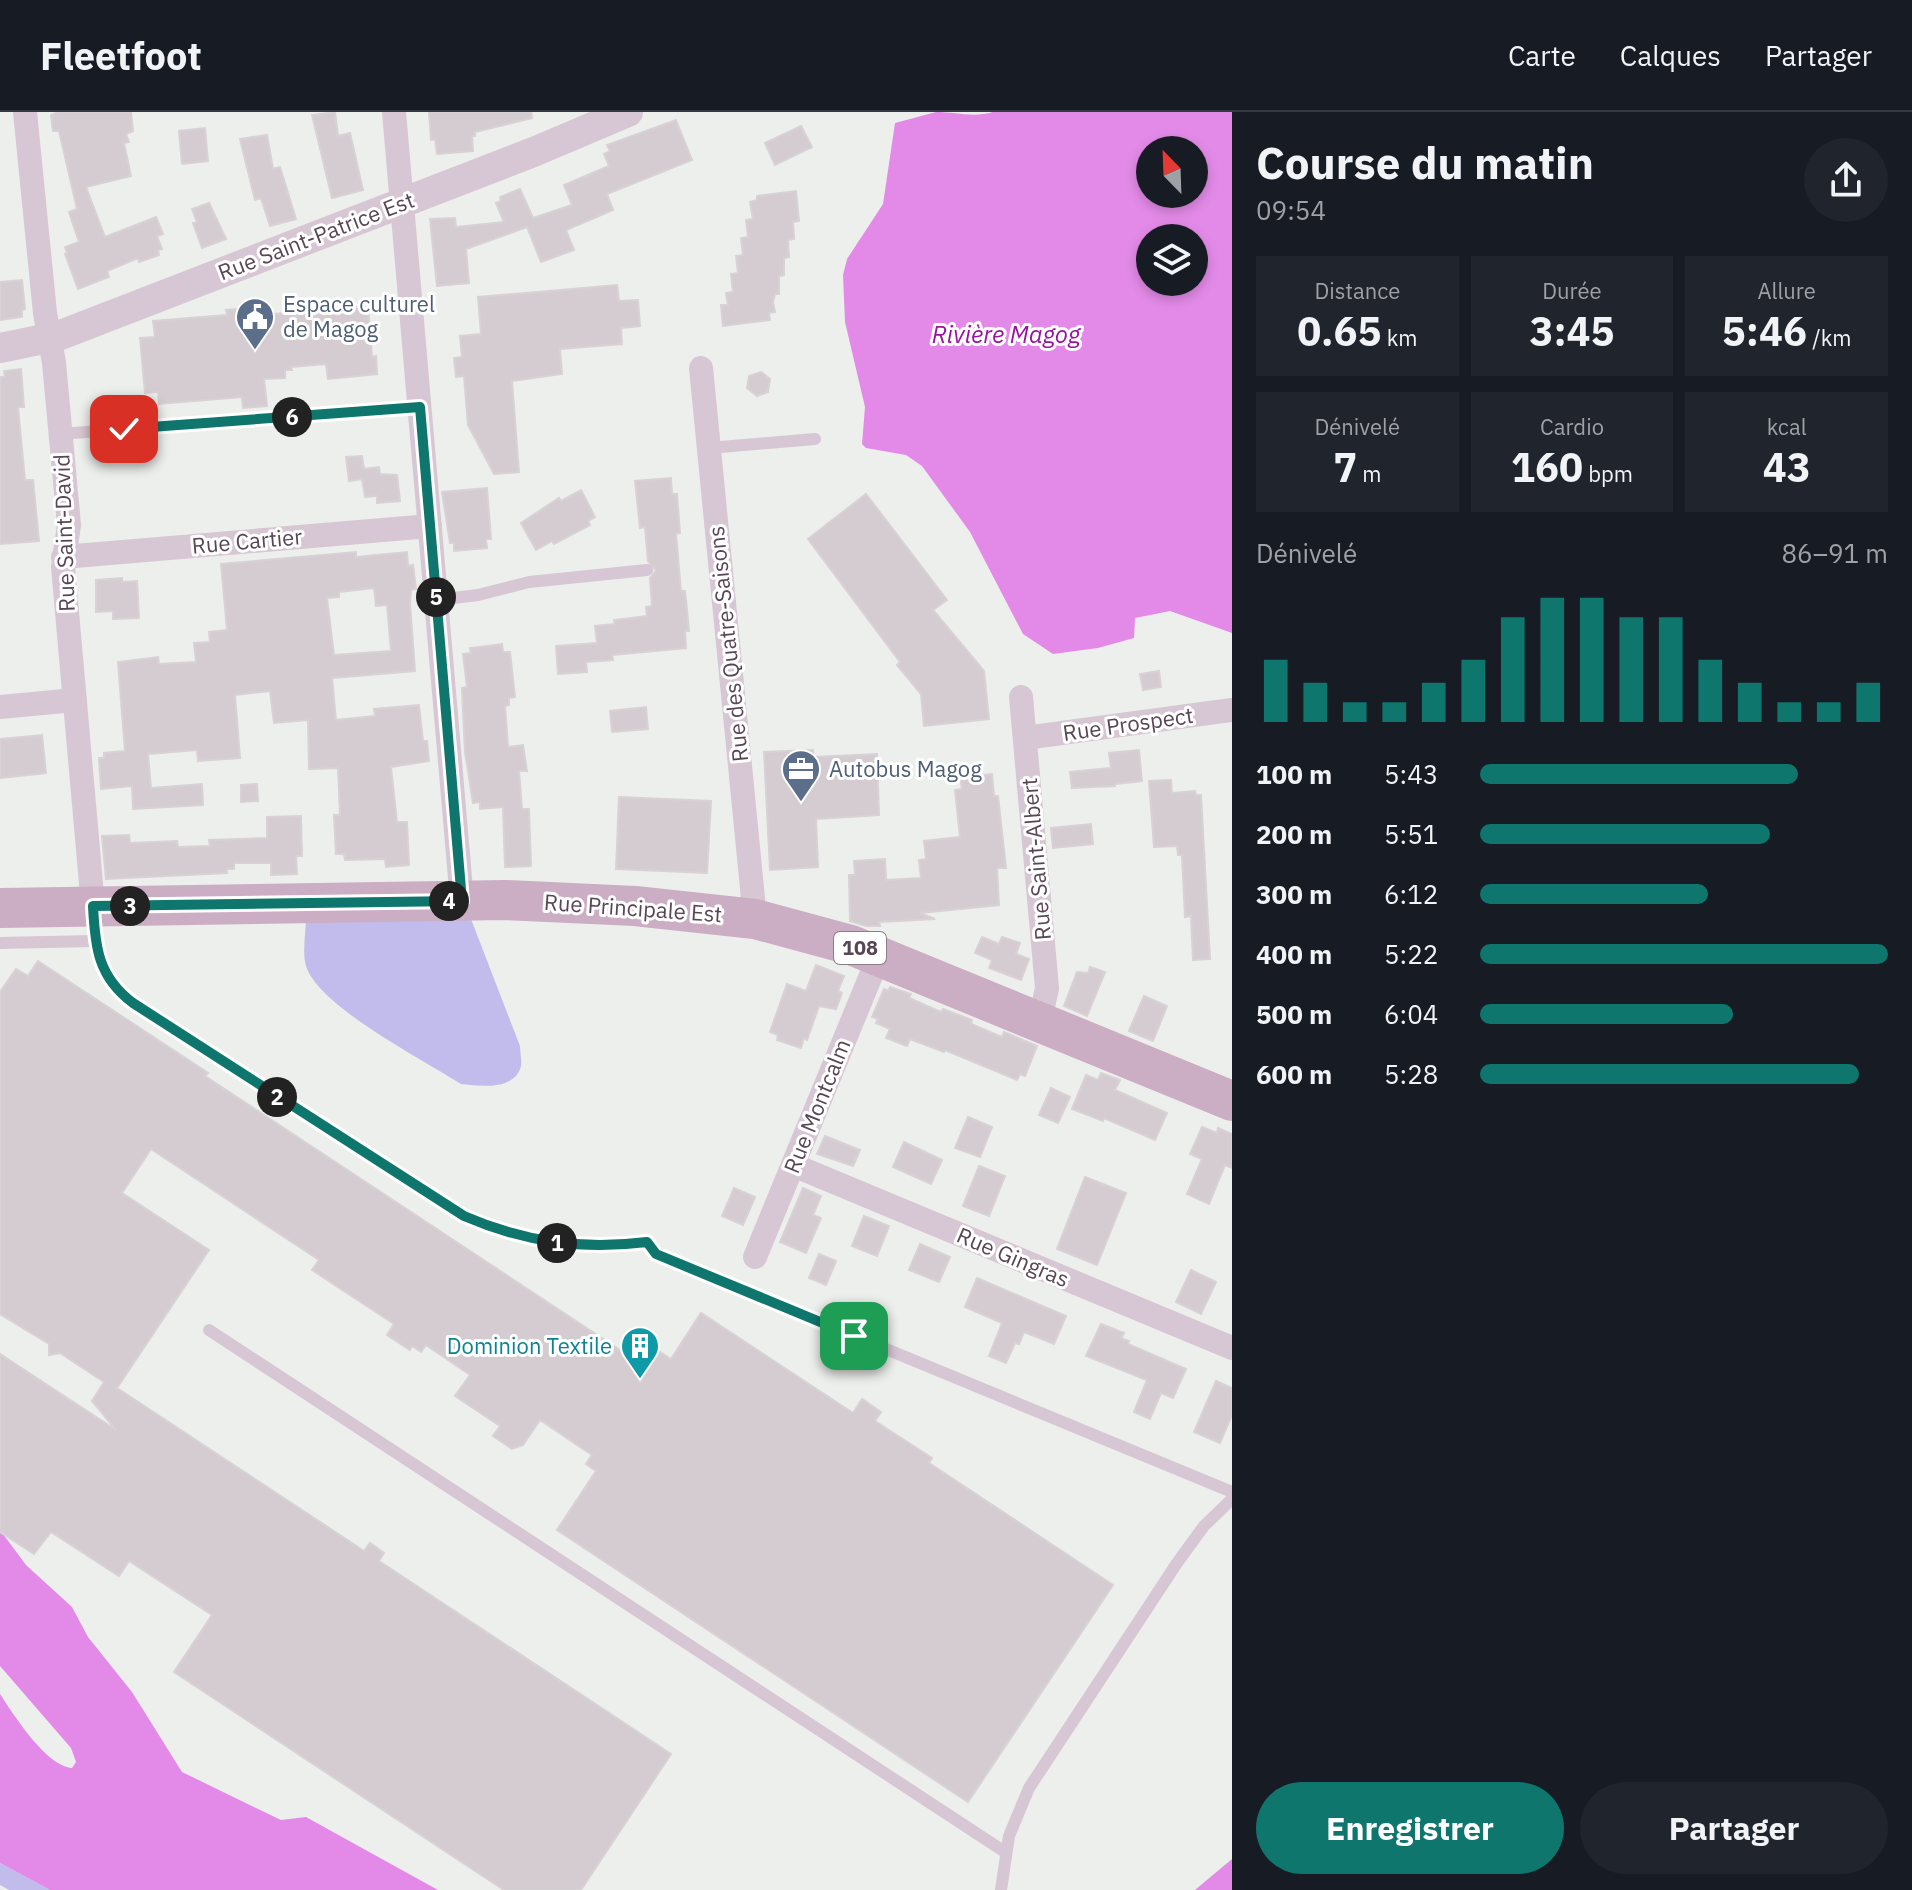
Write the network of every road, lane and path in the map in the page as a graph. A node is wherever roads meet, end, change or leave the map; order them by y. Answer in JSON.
{"nodes":[{"id":1,"x":25,"y":112,"type":"edge"},
{"id":2,"x":394,"y":112,"type":"edge"},
{"id":3,"x":628,"y":112,"type":"edge"},
{"id":4,"x":403,"y":203,"type":"junction"},
{"id":5,"x":49,"y":339,"type":"junction"},
{"id":6,"x":0,"y":348,"type":"edge"},
{"id":7,"x":701,"y":368,"type":"dead end"},
{"id":8,"x":420,"y":407,"type":"junction"},
{"id":9,"x":60,"y":434,"type":"junction"},
{"id":10,"x":815,"y":439,"type":"dead end"},
{"id":11,"x":709,"y":448,"type":"junction"},
{"id":12,"x":430,"y":526,"type":"junction"},
{"id":13,"x":63,"y":557,"type":"junction"},
{"id":14,"x":647,"y":570,"type":"dead end"},
{"id":15,"x":437,"y":600,"type":"junction"},
{"id":16,"x":1021,"y":697,"type":"dead end"},
{"id":17,"x":75,"y":700,"type":"junction"},
{"id":18,"x":0,"y":707,"type":"edge"},
{"id":19,"x":1232,"y":710,"type":"edge"},
{"id":20,"x":1025,"y":738,"type":"junction"},
{"id":21,"x":462,"y":901,"type":"junction"},
{"id":22,"x":0,"y":908,"type":"edge"},
{"id":23,"x":755,"y":919,"type":"junction"},
{"id":24,"x":94,"y":924,"type":"junction"},
{"id":25,"x":0,"y":943,"type":"edge"},
{"id":26,"x":879,"y":956,"type":"junction"},
{"id":27,"x":1040,"y":1021,"type":"junction"},
{"id":28,"x":1232,"y":1101,"type":"edge"},
{"id":29,"x":793,"y":1165,"type":"junction"},
{"id":30,"x":755,"y":1257,"type":"dead end"},
{"id":31,"x":209,"y":1330,"type":"dead end"},
{"id":32,"x":1232,"y":1348,"type":"edge"},
{"id":33,"x":1232,"y":1492,"type":"edge"},
{"id":34,"x":1232,"y":1499,"type":"edge"},
{"id":35,"x":1005,"y":1852,"type":"junction"},
{"id":36,"x":1001,"y":1890,"type":"edge"}],
"edges":[{"from":1,"to":5,"type":"street","name":"Rue Saint-David"},
{"from":2,"to":4,"type":"street"},
{"from":3,"to":4,"type":"street","name":"Rue Saint-Patrice Est"},
{"from":4,"to":5,"type":"street","name":"Rue Saint-Patrice Est"},
{"from":4,"to":8,"type":"street"},
{"from":5,"to":6,"type":"street","name":"Rue Saint-Patrice Est"},
{"from":5,"to":9,"type":"street","name":"Rue Saint-David"},
{"from":7,"to":11,"type":"street","name":"Rue des Quatre-Saisons"},
{"from":8,"to":9,"type":"lane"},
{"from":8,"to":12,"type":"street"},
{"from":9,"to":13,"type":"street","name":"Rue Saint-David"},
{"from":10,"to":11,"type":"lane"},
{"from":11,"to":23,"type":"street","name":"Rue des Quatre-Saisons"},
{"from":12,"to":13,"type":"street","name":"Rue Cartier"},
{"from":12,"to":15,"type":"street"},
{"from":13,"to":17,"type":"street","name":"Rue Saint-David"},
{"from":14,"to":15,"type":"lane"},
{"from":15,"to":21,"type":"street"},
{"from":16,"to":20,"type":"street","name":"Rue Saint-Albert"},
{"from":17,"to":18,"type":"street"},
{"from":17,"to":24,"type":"street","name":"Rue Saint-David"},
{"from":19,"to":20,"type":"street","name":"Rue Prospect"},
{"from":20,"to":27,"type":"street","name":"Rue Saint-Albert"},
{"from":21,"to":23,"type":"main road","name":"Rue Principale Est","number":"108"},
{"from":21,"to":24,"type":"main road","name":"Rue Principale Est","number":"108"},
{"from":22,"to":24,"type":"main road","name":"Rue Principale Est","number":"108"},
{"from":23,"to":26,"type":"main road","name":"Rue Principale Est","number":"108"},
{"from":24,"to":25,"type":"lane"},
{"from":24,"to":33,"type":"lane"},
{"from":26,"to":27,"type":"main road","name":"Rue Principale Est","number":"108"},
{"from":26,"to":29,"type":"street","name":"Rue Montcalm"},
{"from":27,"to":28,"type":"main road","name":"Rue Principale Est","number":"108"},
{"from":29,"to":30,"type":"street","name":"Rue Montcalm"},
{"from":29,"to":32,"type":"street","name":"Rue Gingras"},
{"from":31,"to":35,"type":"lane"},
{"from":34,"to":35,"type":"lane"},
{"from":35,"to":36,"type":"lane"}]}
